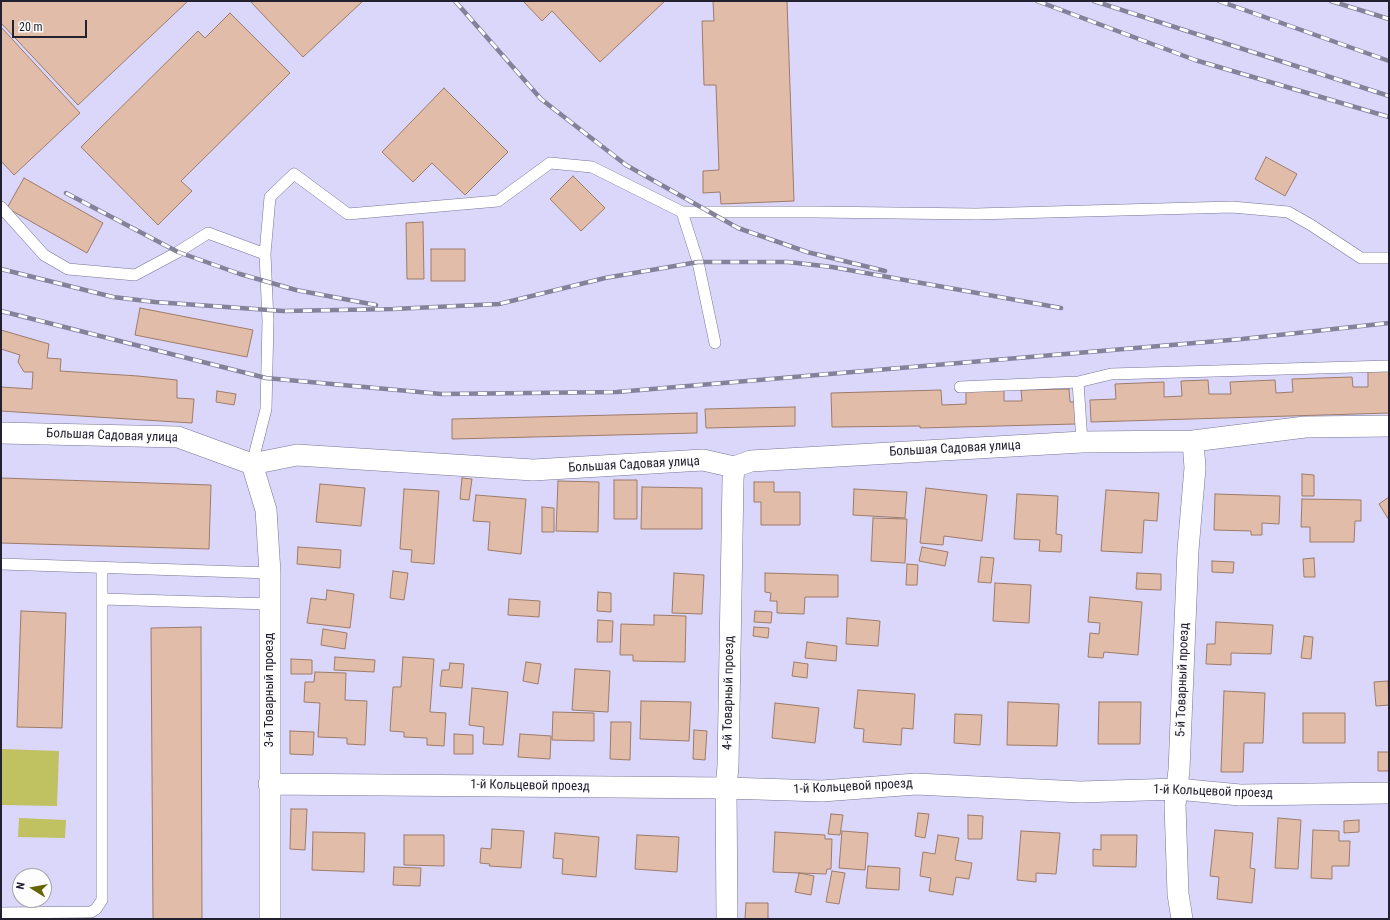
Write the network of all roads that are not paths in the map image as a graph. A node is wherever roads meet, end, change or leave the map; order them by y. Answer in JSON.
{"nodes":[{"id":1,"x":1,"y":207,"type":"edge"},
{"id":2,"x":682,"y":212,"type":"junction"},
{"id":3,"x":265,"y":254,"type":"junction"},
{"id":4,"x":1389,"y":258,"type":"edge"},
{"id":5,"x":715,"y":343,"type":"dead end"},
{"id":6,"x":1389,"y":366,"type":"edge"},
{"id":7,"x":1078,"y":382,"type":"junction"},
{"id":8,"x":960,"y":387,"type":"dead end"},
{"id":9,"x":1389,"y":426,"type":"edge"},
{"id":10,"x":1,"y":433,"type":"edge"},
{"id":11,"x":1194,"y":441,"type":"junction"},
{"id":12,"x":1082,"y":442,"type":"junction"},
{"id":13,"x":252,"y":464,"type":"junction"},
{"id":14,"x":734,"y":467,"type":"junction"},
{"id":15,"x":1,"y":564,"type":"edge"},
{"id":16,"x":102,"y":568,"type":"junction"},
{"id":17,"x":270,"y":573,"type":"junction"},
{"id":18,"x":102,"y":599,"type":"junction"},
{"id":19,"x":270,"y":604,"type":"junction"},
{"id":20,"x":269,"y":784,"type":"junction"},
{"id":21,"x":726,"y":788,"type":"junction"},
{"id":22,"x":1177,"y":789,"type":"junction"},
{"id":23,"x":1389,"y":793,"type":"edge"},
{"id":24,"x":1,"y":912,"type":"edge"},
{"id":25,"x":270,"y":919,"type":"edge"},
{"id":26,"x":727,"y":919,"type":"edge"},
{"id":27,"x":1182,"y":919,"type":"edge"}],
"edges":[{"from":1,"to":3,"type":"lane"},
{"from":2,"to":3,"type":"lane"},
{"from":2,"to":4,"type":"lane"},
{"from":2,"to":5,"type":"lane"},
{"from":3,"to":13,"type":"lane"},
{"from":6,"to":7,"type":"lane"},
{"from":7,"to":8,"type":"lane"},
{"from":7,"to":12,"type":"lane"},
{"from":9,"to":11,"type":"street","name":"Большая Садовая улица"},
{"from":10,"to":13,"type":"street","name":"Большая Садовая улица"},
{"from":11,"to":12,"type":"street","name":"Большая Садовая улица"},
{"from":11,"to":22,"type":"street","name":"5-й Товарный проезд"},
{"from":12,"to":14,"type":"street","name":"Большая Садовая улица"},
{"from":13,"to":14,"type":"street","name":"Большая Садовая улица"},
{"from":13,"to":17,"type":"street","name":"3-й Товарный проезд"},
{"from":14,"to":21,"type":"street","name":"4-й Товарный проезд"},
{"from":15,"to":16,"type":"lane"},
{"from":16,"to":17,"type":"lane"},
{"from":16,"to":18,"type":"lane"},
{"from":17,"to":19,"type":"street","name":"3-й Товарный проезд"},
{"from":18,"to":19,"type":"lane"},
{"from":18,"to":24,"type":"lane"},
{"from":19,"to":20,"type":"street","name":"3-й Товарный проезд"},
{"from":20,"to":21,"type":"street","name":"1-й Кольцевой проезд"},
{"from":20,"to":25,"type":"street","name":"3-й Товарный проезд"},
{"from":21,"to":22,"type":"street","name":"1-й Кольцевой проезд"},
{"from":21,"to":26,"type":"street","name":"4-й Товарный проезд"},
{"from":22,"to":23,"type":"street","name":"1-й Кольцевой проезд"},
{"from":22,"to":27,"type":"street","name":"5-й Товарный проезд"}]}
